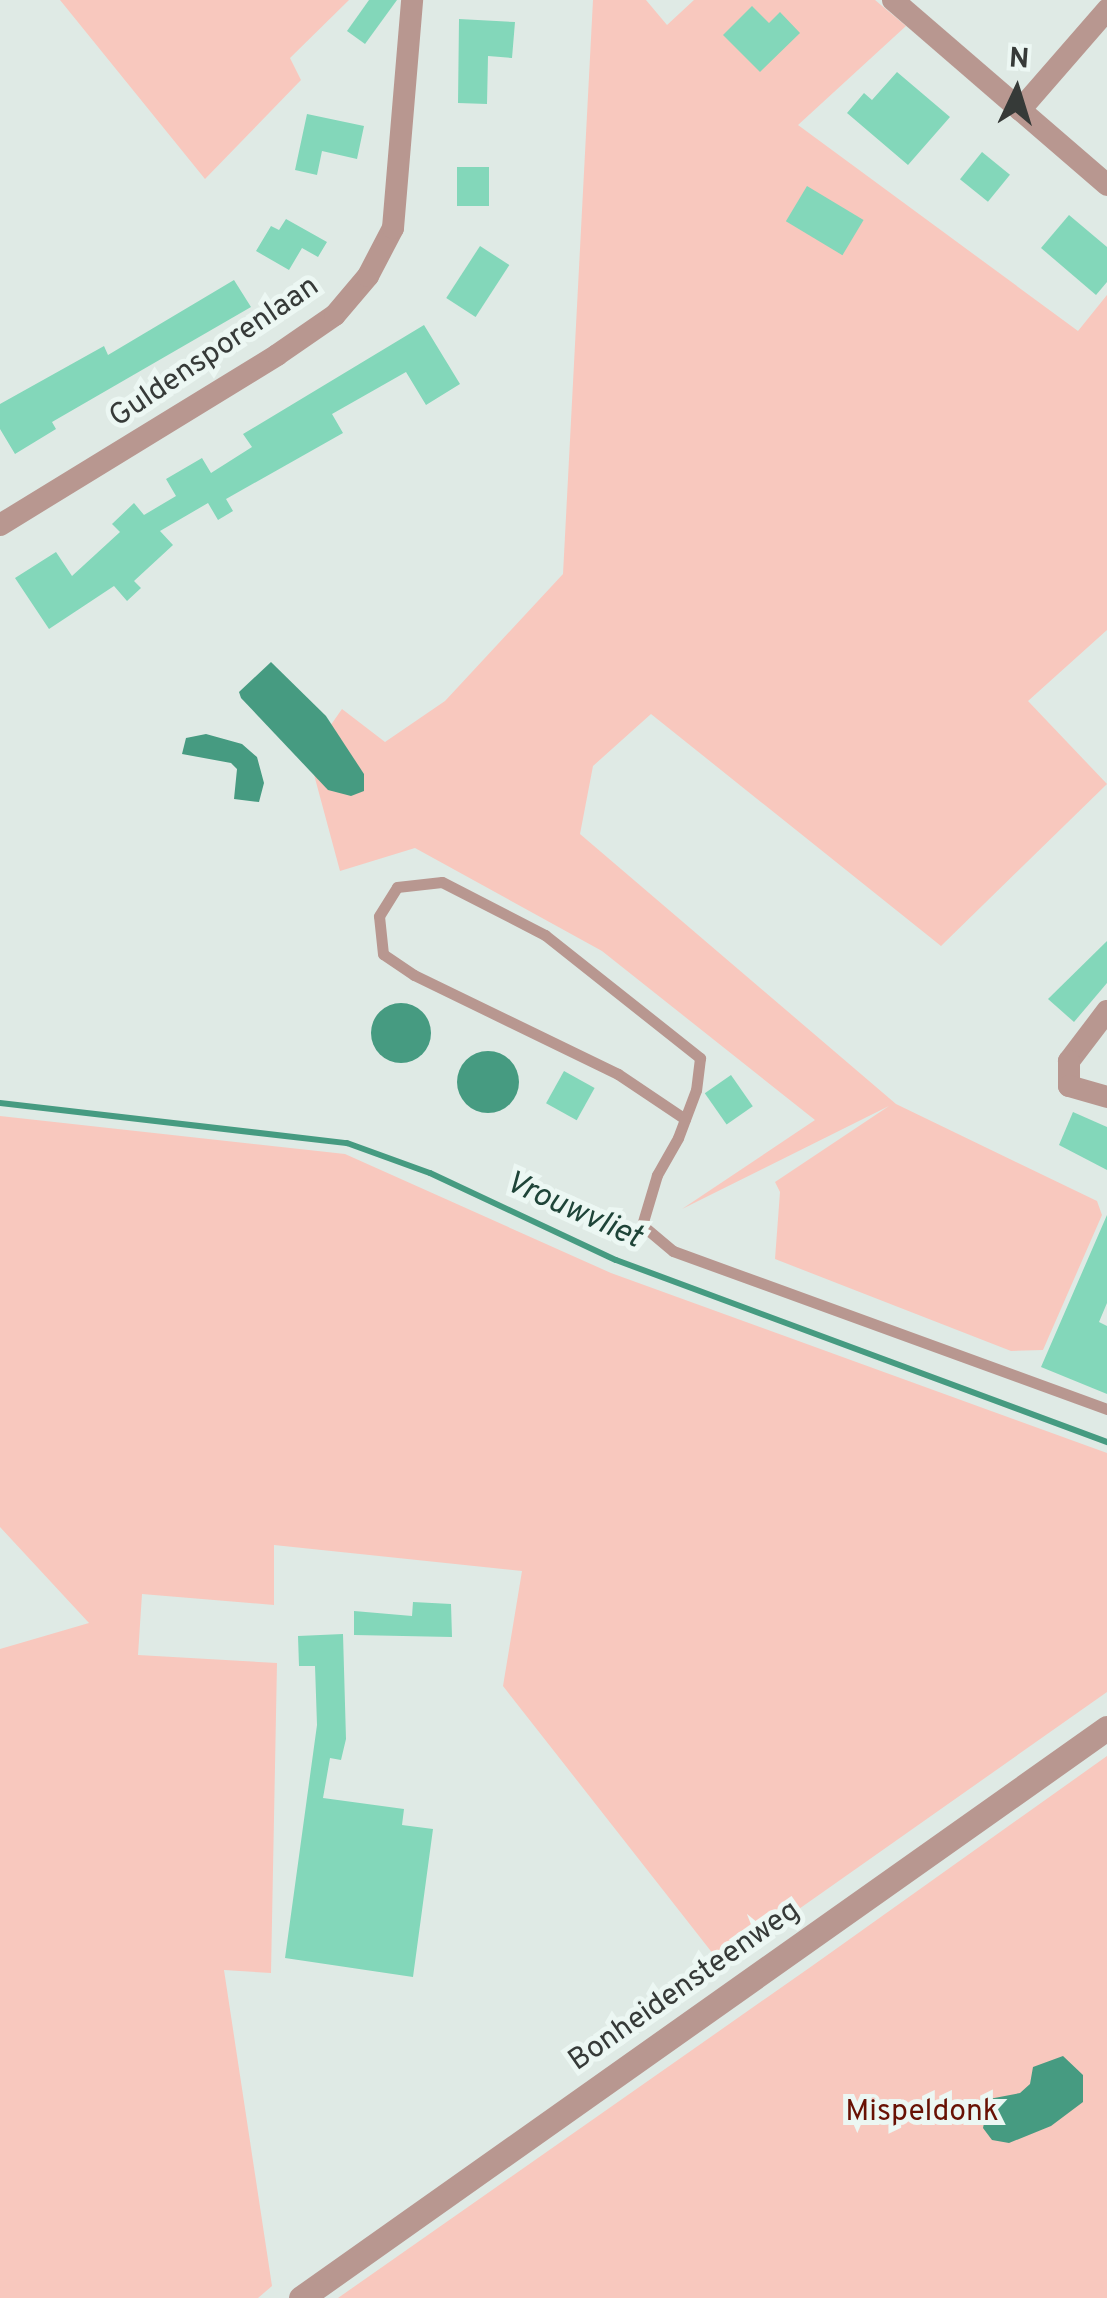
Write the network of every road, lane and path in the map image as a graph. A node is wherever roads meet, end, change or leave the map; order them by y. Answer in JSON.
{"nodes":[{"id":1,"x":412,"y":0,"type":"edge"},
{"id":2,"x":893,"y":0,"type":"edge"},
{"id":3,"x":1107,"y":10,"type":"edge"},
{"id":4,"x":1020,"y":110,"type":"junction"},
{"id":5,"x":1107,"y":185,"type":"edge"},
{"id":6,"x":0,"y":525,"type":"edge"},
{"id":7,"x":1107,"y":1011,"type":"edge"},
{"id":8,"x":1107,"y":1096,"type":"edge"},
{"id":9,"x":685,"y":1119,"type":"junction"},
{"id":10,"x":1107,"y":1409,"type":"edge"},
{"id":11,"x":1107,"y":1728,"type":"edge"},
{"id":12,"x":301,"y":2298,"type":"edge"}],
"edges":[{"from":1,"to":6,"type":"street","name":"Guldensporenlaan"},
{"from":2,"to":4,"type":"street"},
{"from":3,"to":4,"type":"street"},
{"from":4,"to":5,"type":"street"},
{"from":7,"to":8,"type":"street"},
{"from":9,"to":9,"type":"lane"},
{"from":9,"to":10,"type":"lane"},
{"from":11,"to":12,"type":"street","name":"Bonheidensteenweg"}]}
